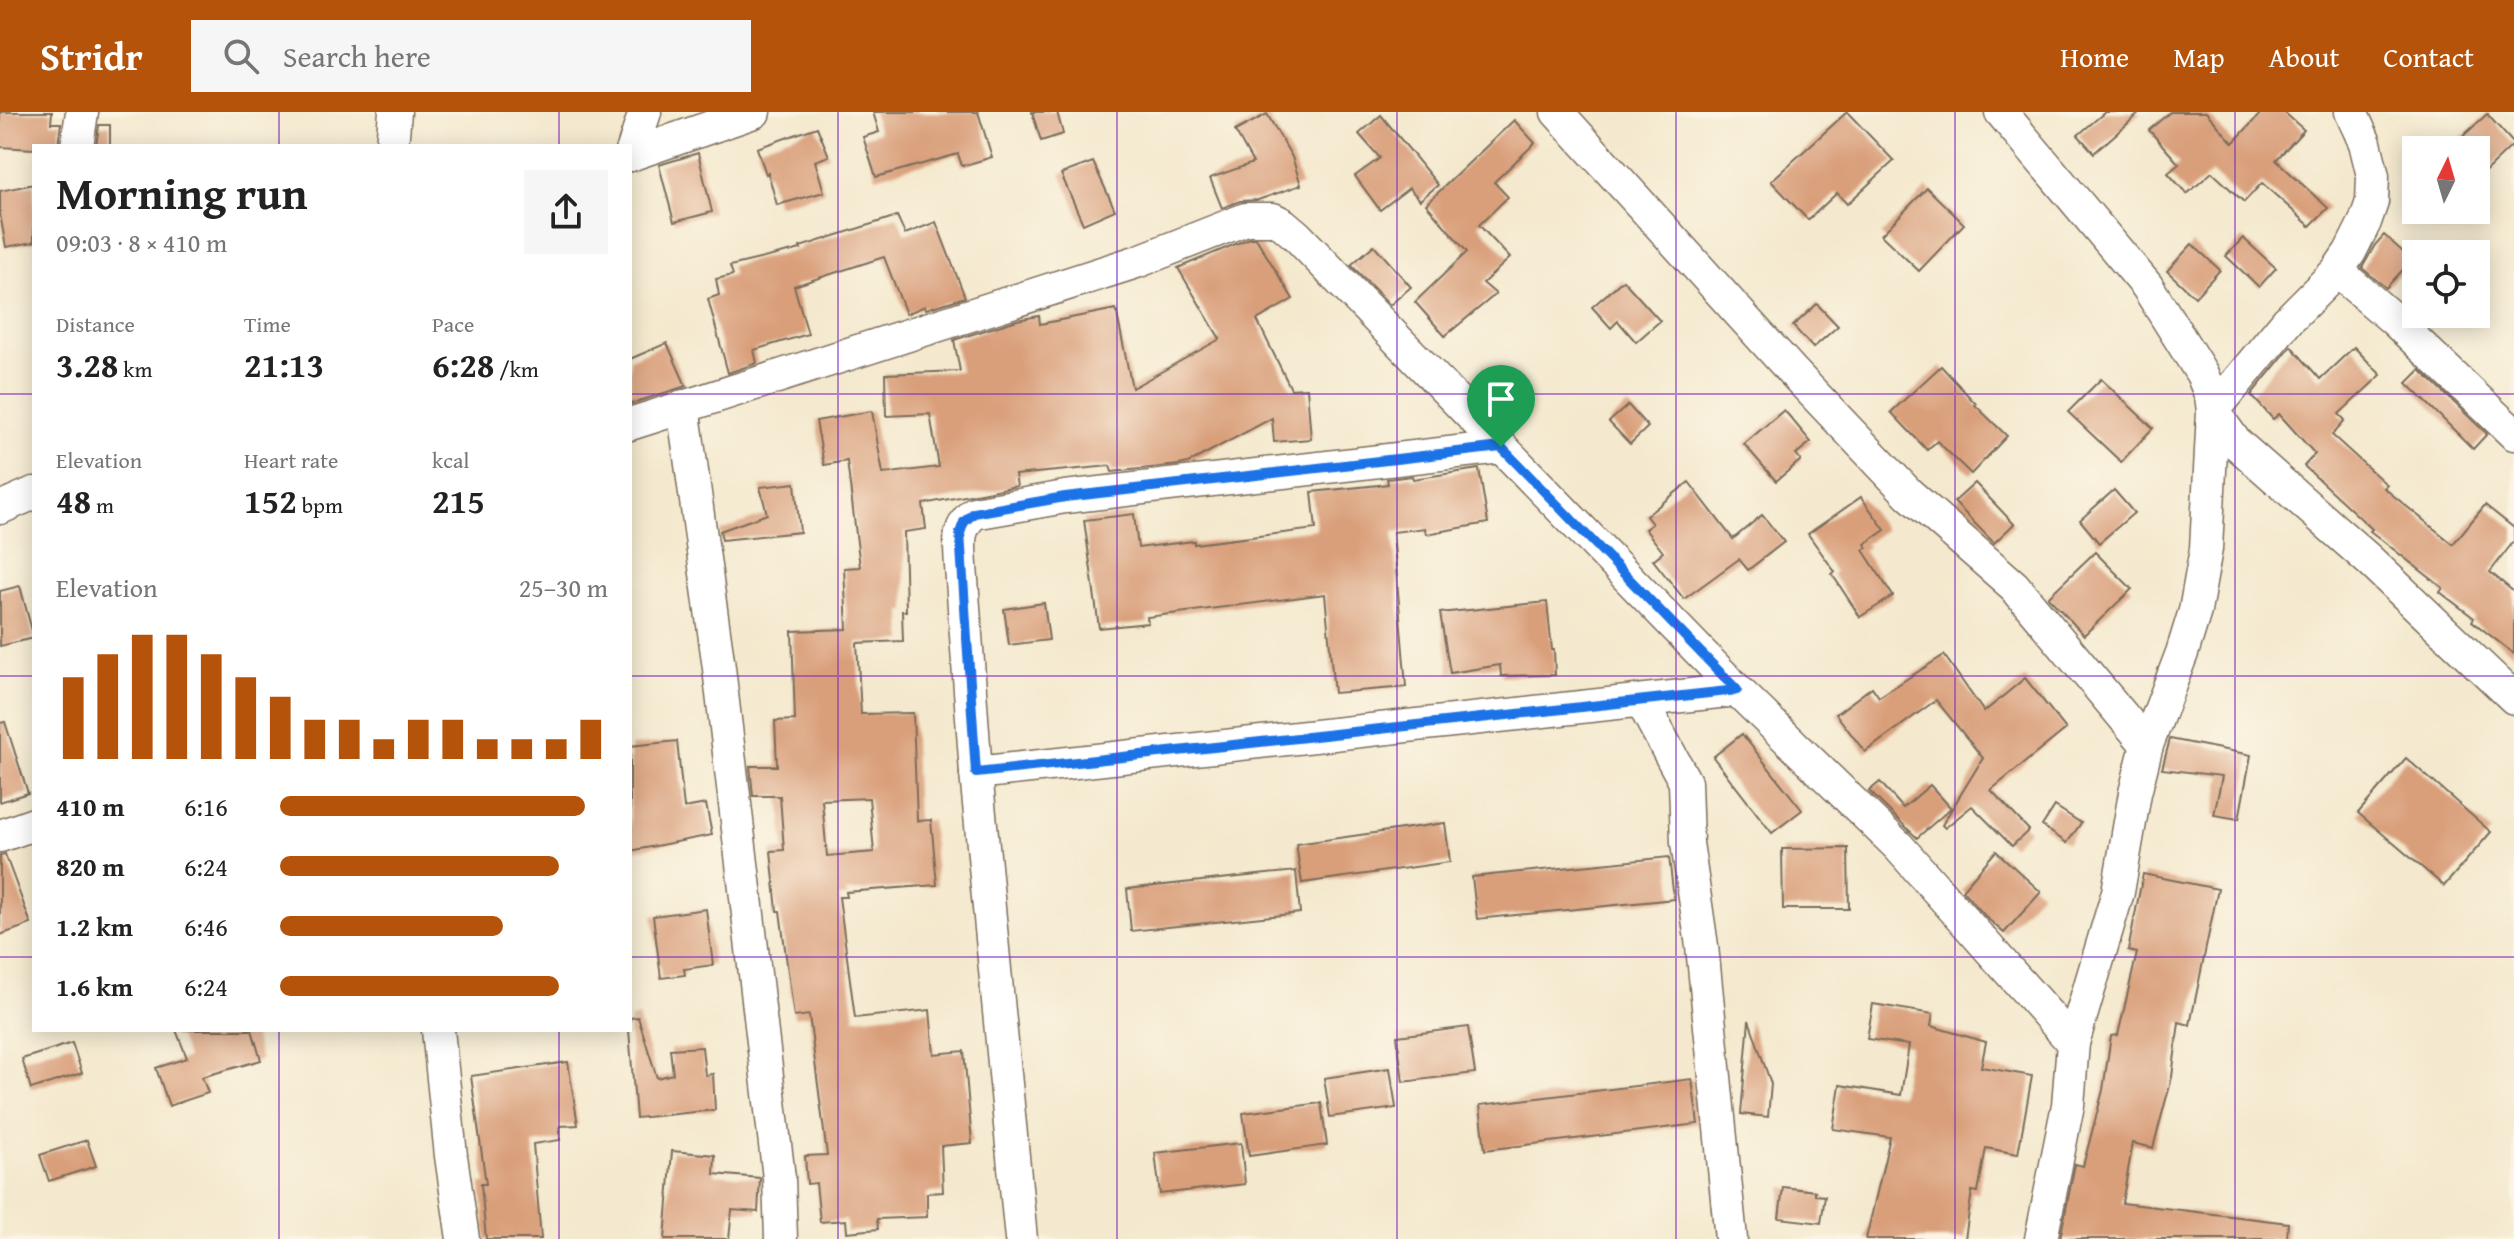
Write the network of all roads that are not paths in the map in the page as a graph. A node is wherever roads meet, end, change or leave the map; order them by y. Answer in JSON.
{"nodes":[{"id":1,"x":82,"y":112,"type":"edge"},
{"id":2,"x":395,"y":112,"type":"edge"},
{"id":3,"x":645,"y":112,"type":"edge"},
{"id":4,"x":754,"y":112,"type":"edge"},
{"id":5,"x":1557,"y":112,"type":"edge"},
{"id":6,"x":2001,"y":112,"type":"edge"},
{"id":7,"x":2351,"y":112,"type":"edge"},
{"id":8,"x":77,"y":144,"type":"edge"},
{"id":9,"x":392,"y":144,"type":"edge"},
{"id":10,"x":632,"y":149,"type":"edge"},
{"id":11,"x":632,"y":154,"type":"edge"},
{"id":12,"x":2337,"y":271,"type":"junction"},
{"id":13,"x":683,"y":406,"type":"junction"},
{"id":14,"x":2213,"y":411,"type":"junction"},
{"id":15,"x":632,"y":423,"type":"edge"},
{"id":16,"x":2514,"y":434,"type":"edge"},
{"id":17,"x":1501,"y":447,"type":"junction"},
{"id":18,"x":32,"y":494,"type":"edge"},
{"id":19,"x":0,"y":508,"type":"edge"},
{"id":20,"x":1737,"y":690,"type":"junction"},
{"id":21,"x":2514,"y":698,"type":"edge"},
{"id":22,"x":1642,"y":702,"type":"junction"},
{"id":23,"x":2147,"y":745,"type":"junction"},
{"id":24,"x":976,"y":773,"type":"junction"},
{"id":25,"x":32,"y":825,"type":"edge"},
{"id":26,"x":0,"y":836,"type":"edge"},
{"id":27,"x":438,"y":1032,"type":"edge"},
{"id":28,"x":2073,"y":1043,"type":"junction"},
{"id":29,"x":463,"y":1239,"type":"edge"},
{"id":30,"x":781,"y":1239,"type":"edge"},
{"id":31,"x":1021,"y":1239,"type":"edge"},
{"id":32,"x":1731,"y":1239,"type":"edge"},
{"id":33,"x":2041,"y":1239,"type":"edge"}],
"edges":[{"from":1,"to":8,"type":"street"},
{"from":2,"to":9,"type":"street"},
{"from":3,"to":10,"type":"street"},
{"from":4,"to":11,"type":"street"},
{"from":5,"to":23,"type":"street"},
{"from":6,"to":14,"type":"street"},
{"from":7,"to":12,"type":"street"},
{"from":12,"to":14,"type":"street"},
{"from":12,"to":16,"type":"street"},
{"from":13,"to":15,"type":"street"},
{"from":13,"to":17,"type":"street"},
{"from":13,"to":30,"type":"street"},
{"from":14,"to":21,"type":"street"},
{"from":14,"to":23,"type":"street"},
{"from":17,"to":20,"type":"street"},
{"from":17,"to":24,"type":"street"},
{"from":18,"to":19,"type":"street"},
{"from":20,"to":22,"type":"street"},
{"from":20,"to":28,"type":"street"},
{"from":22,"to":24,"type":"street"},
{"from":22,"to":32,"type":"street"},
{"from":23,"to":28,"type":"street"},
{"from":24,"to":31,"type":"street"},
{"from":25,"to":26,"type":"street"},
{"from":27,"to":29,"type":"street"},
{"from":28,"to":33,"type":"street"}]}
